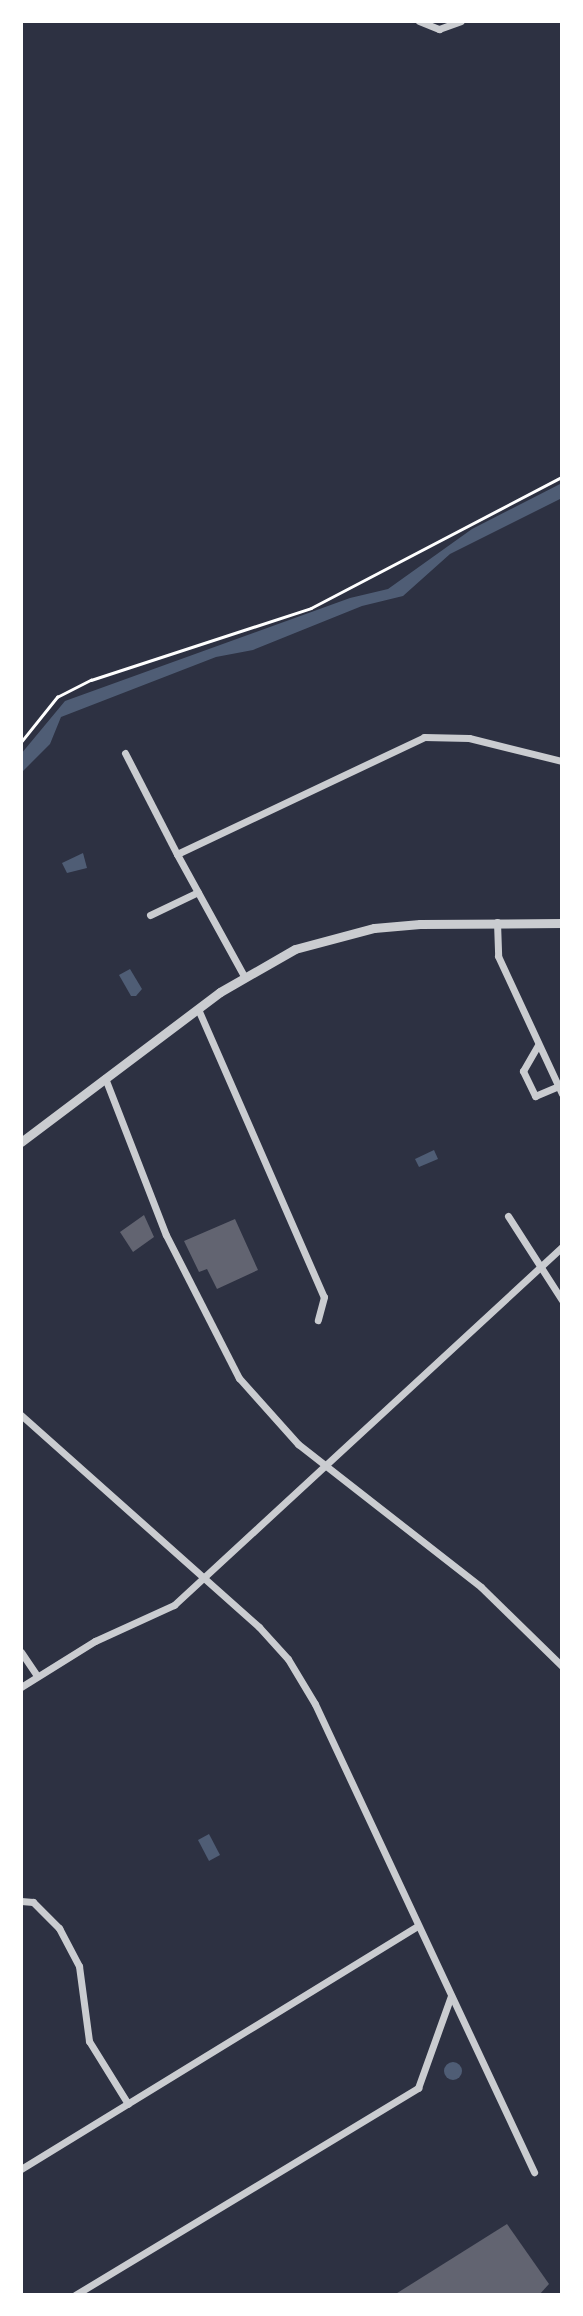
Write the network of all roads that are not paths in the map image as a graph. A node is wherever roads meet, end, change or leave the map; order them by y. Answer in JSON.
{"nodes":[{"id":1,"x":419,"y":21,"type":"edge"},
{"id":2,"x":461,"y":21,"type":"edge"},
{"id":3,"x":125,"y":753,"type":"dead end"},
{"id":4,"x":562,"y":761,"type":"edge"},
{"id":5,"x":177,"y":854,"type":"junction"},
{"id":6,"x":198,"y":892,"type":"junction"},
{"id":7,"x":150,"y":915,"type":"dead end"},
{"id":8,"x":497,"y":922,"type":"junction"},
{"id":9,"x":562,"y":923,"type":"edge"},
{"id":10,"x":244,"y":976,"type":"junction"},
{"id":11,"x":198,"y":1009,"type":"junction"},
{"id":12,"x":538,"y":1045,"type":"junction"},
{"id":13,"x":105,"y":1078,"type":"junction"},
{"id":14,"x":558,"y":1086,"type":"junction"},
{"id":15,"x":562,"y":1094,"type":"edge"},
{"id":16,"x":21,"y":1142,"type":"edge"},
{"id":17,"x":508,"y":1216,"type":"dead end"},
{"id":18,"x":562,"y":1247,"type":"edge"},
{"id":19,"x":543,"y":1266,"type":"junction"},
{"id":20,"x":562,"y":1300,"type":"edge"},
{"id":21,"x":318,"y":1320,"type":"dead end"},
{"id":22,"x":21,"y":1415,"type":"edge"},
{"id":23,"x":329,"y":1465,"type":"junction"},
{"id":24,"x":203,"y":1577,"type":"junction"},
{"id":25,"x":21,"y":1652,"type":"edge"},
{"id":26,"x":562,"y":1666,"type":"edge"},
{"id":27,"x":37,"y":1676,"type":"junction"},
{"id":28,"x":21,"y":1687,"type":"edge"},
{"id":29,"x":21,"y":1901,"type":"edge"},
{"id":30,"x":417,"y":1926,"type":"junction"},
{"id":31,"x":451,"y":1996,"type":"junction"},
{"id":32,"x":128,"y":2104,"type":"junction"},
{"id":33,"x":21,"y":2169,"type":"edge"},
{"id":34,"x":534,"y":2172,"type":"dead end"},
{"id":35,"x":75,"y":2295,"type":"edge"}],
"edges":[{"from":1,"to":2,"type":"street"},
{"from":3,"to":5,"type":"street"},
{"from":4,"to":5,"type":"street"},
{"from":5,"to":6,"type":"street"},
{"from":6,"to":7,"type":"street"},
{"from":6,"to":10,"type":"street"},
{"from":8,"to":9,"type":"street"},
{"from":8,"to":10,"type":"street"},
{"from":8,"to":12,"type":"street"},
{"from":10,"to":11,"type":"street"},
{"from":11,"to":13,"type":"street"},
{"from":11,"to":21,"type":"street"},
{"from":12,"to":14,"type":"street"},
{"from":12,"to":14,"type":"street"},
{"from":13,"to":16,"type":"street"},
{"from":13,"to":23,"type":"street"},
{"from":14,"to":15,"type":"street"},
{"from":17,"to":19,"type":"street"},
{"from":18,"to":19,"type":"street"},
{"from":19,"to":20,"type":"street"},
{"from":19,"to":23,"type":"street"},
{"from":22,"to":24,"type":"street"},
{"from":23,"to":24,"type":"street"},
{"from":23,"to":26,"type":"street"},
{"from":24,"to":27,"type":"street"},
{"from":24,"to":30,"type":"street"},
{"from":25,"to":27,"type":"street"},
{"from":27,"to":28,"type":"street"},
{"from":29,"to":32,"type":"street"},
{"from":30,"to":31,"type":"street"},
{"from":30,"to":32,"type":"street"},
{"from":31,"to":34,"type":"street"},
{"from":31,"to":35,"type":"street"},
{"from":32,"to":33,"type":"street"}]}
